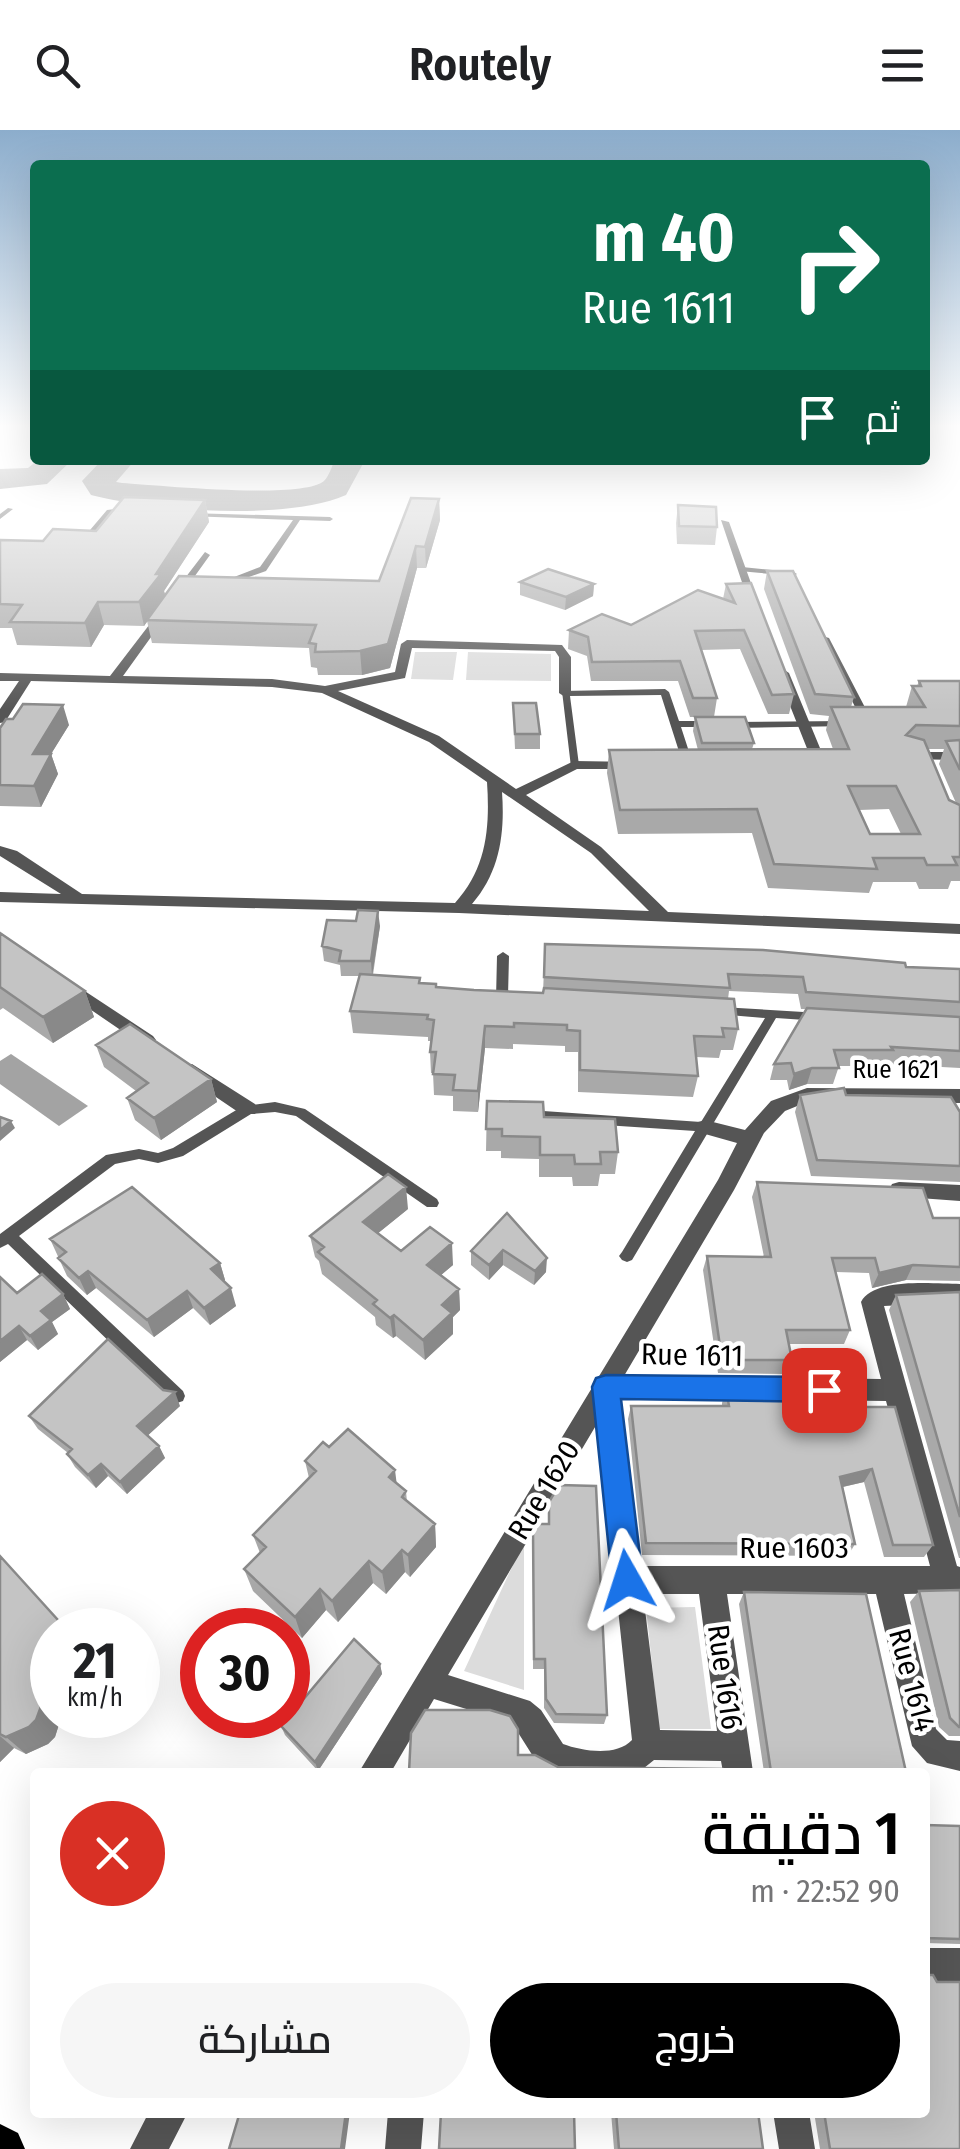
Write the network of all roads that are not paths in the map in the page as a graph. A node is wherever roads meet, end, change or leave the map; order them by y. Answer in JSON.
{"nodes":[{"id":1,"x":99,"y":523,"type":"edge"},
{"id":2,"x":294,"y":523,"type":"edge"},
{"id":3,"x":724,"y":523,"type":"edge"},
{"id":4,"x":65,"y":543,"type":"edge"},
{"id":5,"x":205,"y":555,"type":"dead end"},
{"id":6,"x":742,"y":569,"type":"junction"},
{"id":7,"x":212,"y":585,"type":"edge"},
{"id":8,"x":800,"y":588,"type":"edge"},
{"id":9,"x":195,"y":589,"type":"edge"},
{"id":10,"x":178,"y":592,"type":"junction"},
{"id":11,"x":762,"y":621,"type":"edge"},
{"id":12,"x":817,"y":622,"type":"edge"},
{"id":13,"x":776,"y":656,"type":"edge"},
{"id":14,"x":0,"y":676,"type":"edge"},
{"id":15,"x":28,"y":677,"type":"junction"},
{"id":16,"x":115,"y":678,"type":"junction"},
{"id":17,"x":325,"y":690,"type":"junction"},
{"id":18,"x":565,"y":693,"type":"junction"},
{"id":19,"x":0,"y":719,"type":"edge"},
{"id":20,"x":676,"y":724,"type":"junction"},
{"id":21,"x":804,"y":725,"type":"junction"},
{"id":22,"x":960,"y":756,"type":"edge"},
{"id":23,"x":574,"y":765,"type":"junction"},
{"id":24,"x":650,"y":765,"type":"edge"},
{"id":25,"x":669,"y":765,"type":"edge"},
{"id":26,"x":688,"y":765,"type":"junction"},
{"id":27,"x":707,"y":765,"type":"edge"},
{"id":28,"x":801,"y":765,"type":"edge"},
{"id":29,"x":930,"y":772,"type":"edge"},
{"id":30,"x":494,"y":781,"type":"junction"},
{"id":31,"x":515,"y":795,"type":"junction"},
{"id":32,"x":0,"y":852,"type":"edge"},
{"id":33,"x":0,"y":897,"type":"edge"},
{"id":34,"x":78,"y":898,"type":"junction"},
{"id":35,"x":459,"y":908,"type":"junction"},
{"id":36,"x":666,"y":918,"type":"junction"},
{"id":37,"x":960,"y":929,"type":"edge"},
{"id":38,"x":504,"y":956,"type":"dead end"},
{"id":39,"x":50,"y":973,"type":"edge"},
{"id":40,"x":522,"y":1000,"type":"edge"},
{"id":41,"x":715,"y":1011,"type":"edge"},
{"id":42,"x":772,"y":1014,"type":"junction"},
{"id":43,"x":829,"y":1018,"type":"edge"},
{"id":44,"x":955,"y":1096,"type":"edge"},
{"id":45,"x":775,"y":1106,"type":"joint"},
{"id":46,"x":248,"y":1109,"type":"junction"},
{"id":47,"x":529,"y":1115,"type":"edge"},
{"id":48,"x":960,"y":1120,"type":"edge"},
{"id":49,"x":705,"y":1127,"type":"junction"},
{"id":50,"x":749,"y":1138,"type":"junction"},
{"id":51,"x":882,"y":1190,"type":"edge"},
{"id":52,"x":960,"y":1192,"type":"edge"},
{"id":53,"x":432,"y":1202,"type":"dead end"},
{"id":54,"x":5,"y":1239,"type":"edge"},
{"id":55,"x":627,"y":1256,"type":"dead end"},
{"id":56,"x":960,"y":1293,"type":"edge"},
{"id":57,"x":606,"y":1387,"type":"junction"},
{"id":58,"x":896,"y":1390,"type":"junction"},
{"id":59,"x":178,"y":1396,"type":"edge"},
{"id":60,"x":627,"y":1580,"type":"junction"},
{"id":61,"x":954,"y":1580,"type":"edge"},
{"id":62,"x":711,"y":1581,"type":"junction"},
{"id":63,"x":887,"y":1581,"type":"junction"},
{"id":64,"x":428,"y":1683,"type":"junction"},
{"id":65,"x":648,"y":1745,"type":"junction"},
{"id":66,"x":960,"y":1756,"type":"edge"},
{"id":67,"x":736,"y":1760,"type":"edge"},
{"id":68,"x":376,"y":1768,"type":"edge"},
{"id":69,"x":960,"y":1965,"type":"edge"},
{"id":70,"x":930,"y":1966,"type":"edge"},
{"id":71,"x":166,"y":2118,"type":"edge"},
{"id":72,"x":405,"y":2118,"type":"edge"},
{"id":73,"x":792,"y":2118,"type":"edge"},
{"id":74,"x":148,"y":2149,"type":"edge"},
{"id":75,"x":402,"y":2149,"type":"edge"},
{"id":76,"x":797,"y":2149,"type":"edge"}],
"edges":[{"from":1,"to":4,"type":"lane"},
{"from":2,"to":7,"type":"lane"},
{"from":3,"to":6,"type":"street"},
{"from":5,"to":10,"type":"street"},
{"from":6,"to":8,"type":"lane"},
{"from":6,"to":11,"type":"street"},
{"from":9,"to":10,"type":"lane"},
{"from":10,"to":16,"type":"street"},
{"from":12,"to":21,"type":"lane"},
{"from":13,"to":21,"type":"street"},
{"from":14,"to":15,"type":"street"},
{"from":15,"to":16,"type":"street"},
{"from":15,"to":19,"type":"street"},
{"from":16,"to":17,"type":"street"},
{"from":17,"to":18,"type":"street"},
{"from":17,"to":30,"type":"street"},
{"from":18,"to":20,"type":"lane"},
{"from":18,"to":23,"type":"lane"},
{"from":20,"to":21,"type":"lane"},
{"from":20,"to":26,"type":"lane"},
{"from":21,"to":28,"type":"street"},
{"from":22,"to":29,"type":"street"},
{"from":23,"to":24,"type":"street"},
{"from":23,"to":31,"type":"street"},
{"from":25,"to":26,"type":"street"},
{"from":26,"to":27,"type":"street"},
{"from":30,"to":31,"type":"street"},
{"from":30,"to":35,"type":"street"},
{"from":31,"to":36,"type":"street"},
{"from":32,"to":34,"type":"street"},
{"from":33,"to":34,"type":"street"},
{"from":34,"to":35,"type":"street"},
{"from":35,"to":36,"type":"street"},
{"from":36,"to":37,"type":"street"},
{"from":38,"to":40,"type":"lane"},
{"from":39,"to":46,"type":"street"},
{"from":41,"to":42,"type":"lane"},
{"from":42,"to":43,"type":"lane"},
{"from":42,"to":49,"type":"lane"},
{"from":44,"to":45,"type":"street","name":"Rue 1621"},
{"from":44,"to":48,"type":"street"},
{"from":45,"to":50,"type":"street","name":"Rue 1620"},
{"from":46,"to":53,"type":"lane"},
{"from":46,"to":54,"type":"lane"},
{"from":47,"to":49,"type":"lane"},
{"from":49,"to":50,"type":"street"},
{"from":49,"to":55,"type":"lane"},
{"from":50,"to":57,"type":"street","name":"Rue 1620"},
{"from":51,"to":52,"type":"street"},
{"from":54,"to":59,"type":"lane"},
{"from":56,"to":58,"type":"street"},
{"from":57,"to":58,"type":"street","name":"Rue 1611"},
{"from":57,"to":60,"type":"street"},
{"from":57,"to":64,"type":"street","name":"Rue 1620"},
{"from":58,"to":61,"type":"street"},
{"from":60,"to":62,"type":"street","name":"Rue 1603"},
{"from":60,"to":65,"type":"street"},
{"from":61,"to":63,"type":"street","name":"Rue 1603"},
{"from":62,"to":63,"type":"street","name":"Rue 1603"},
{"from":62,"to":67,"type":"street","name":"Rue 1616"},
{"from":63,"to":66,"type":"street","name":"Rue 1614"},
{"from":64,"to":65,"type":"street"},
{"from":64,"to":68,"type":"street","name":"Rue 1620"},
{"from":65,"to":67,"type":"street"},
{"from":69,"to":70,"type":"street"},
{"from":71,"to":74,"type":"street"},
{"from":72,"to":75,"type":"street"},
{"from":73,"to":76,"type":"street"}]}
